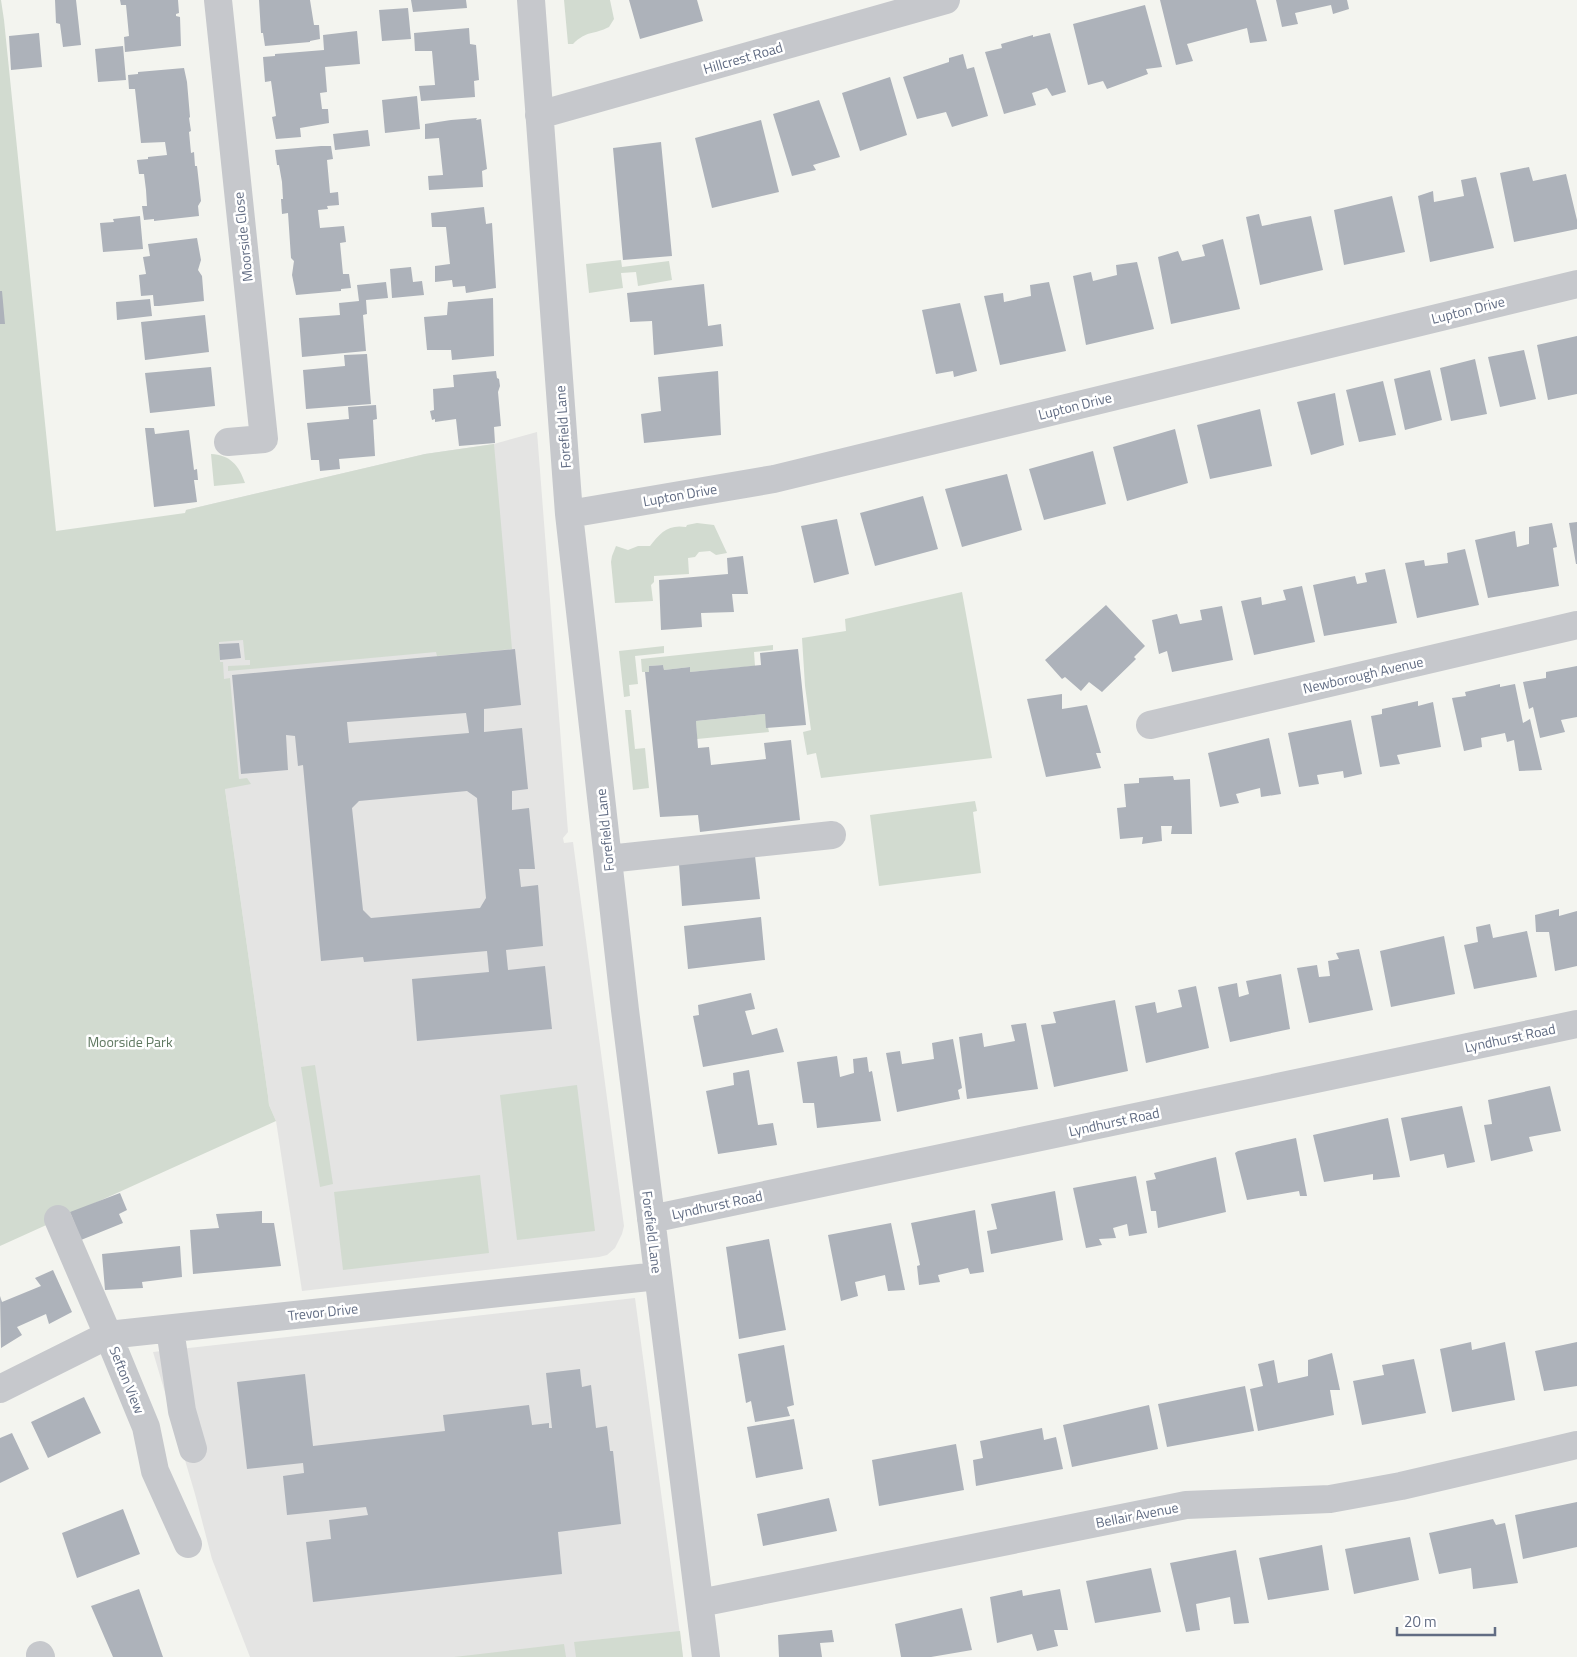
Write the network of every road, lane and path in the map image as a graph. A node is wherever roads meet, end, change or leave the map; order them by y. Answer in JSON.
{"nodes":[{"id":1,"x":218,"y":0,"type":"edge"},
{"id":2,"x":531,"y":0,"type":"edge"},
{"id":3,"x":946,"y":0,"type":"edge"},
{"id":4,"x":539,"y":115,"type":"junction"},
{"id":5,"x":1577,"y":284,"type":"edge"},
{"id":6,"x":228,"y":442,"type":"dead end"},
{"id":7,"x":569,"y":514,"type":"junction"},
{"id":8,"x":1577,"y":625,"type":"edge"},
{"id":9,"x":1150,"y":725,"type":"dead end"},
{"id":10,"x":832,"y":835,"type":"dead end"},
{"id":11,"x":608,"y":859,"type":"junction"},
{"id":12,"x":1577,"y":1024,"type":"edge"},
{"id":13,"x":58,"y":1219,"type":"dead end"},
{"id":14,"x":651,"y":1219,"type":"junction"},
{"id":15,"x":658,"y":1276,"type":"junction"},
{"id":16,"x":170,"y":1329,"type":"junction"},
{"id":17,"x":108,"y":1335,"type":"junction"},
{"id":18,"x":0,"y":1389,"type":"edge"},
{"id":19,"x":1577,"y":1445,"type":"edge"},
{"id":20,"x":193,"y":1450,"type":"dead end"},
{"id":21,"x":188,"y":1544,"type":"dead end"},
{"id":22,"x":700,"y":1603,"type":"junction"},
{"id":23,"x":706,"y":1657,"type":"edge"}],
"edges":[{"from":1,"to":6,"type":"street","name":"Moorside Close"},
{"from":2,"to":4,"type":"street","name":"Forefield Lane"},
{"from":3,"to":4,"type":"street","name":"Hillcrest Road"},
{"from":4,"to":7,"type":"street","name":"Forefield Lane"},
{"from":5,"to":7,"type":"street","name":"Lupton Drive"},
{"from":7,"to":11,"type":"street","name":"Forefield Lane"},
{"from":8,"to":9,"type":"street","name":"Newborough Avenue"},
{"from":10,"to":11,"type":"street"},
{"from":11,"to":14,"type":"street","name":"Forefield Lane"},
{"from":12,"to":14,"type":"street","name":"Lyndhurst Road"},
{"from":13,"to":17,"type":"street","name":"Sefton View"},
{"from":14,"to":15,"type":"street","name":"Forefield Lane"},
{"from":15,"to":16,"type":"street","name":"Trevor Drive"},
{"from":15,"to":22,"type":"street","name":"Forefield Lane"},
{"from":16,"to":17,"type":"street","name":"Trevor Drive"},
{"from":16,"to":20,"type":"street"},
{"from":17,"to":18,"type":"street","name":"Trevor Drive"},
{"from":17,"to":21,"type":"street","name":"Sefton View"},
{"from":19,"to":22,"type":"street","name":"Bellair Avenue"},
{"from":22,"to":23,"type":"street","name":"Forefield Lane"}]}
